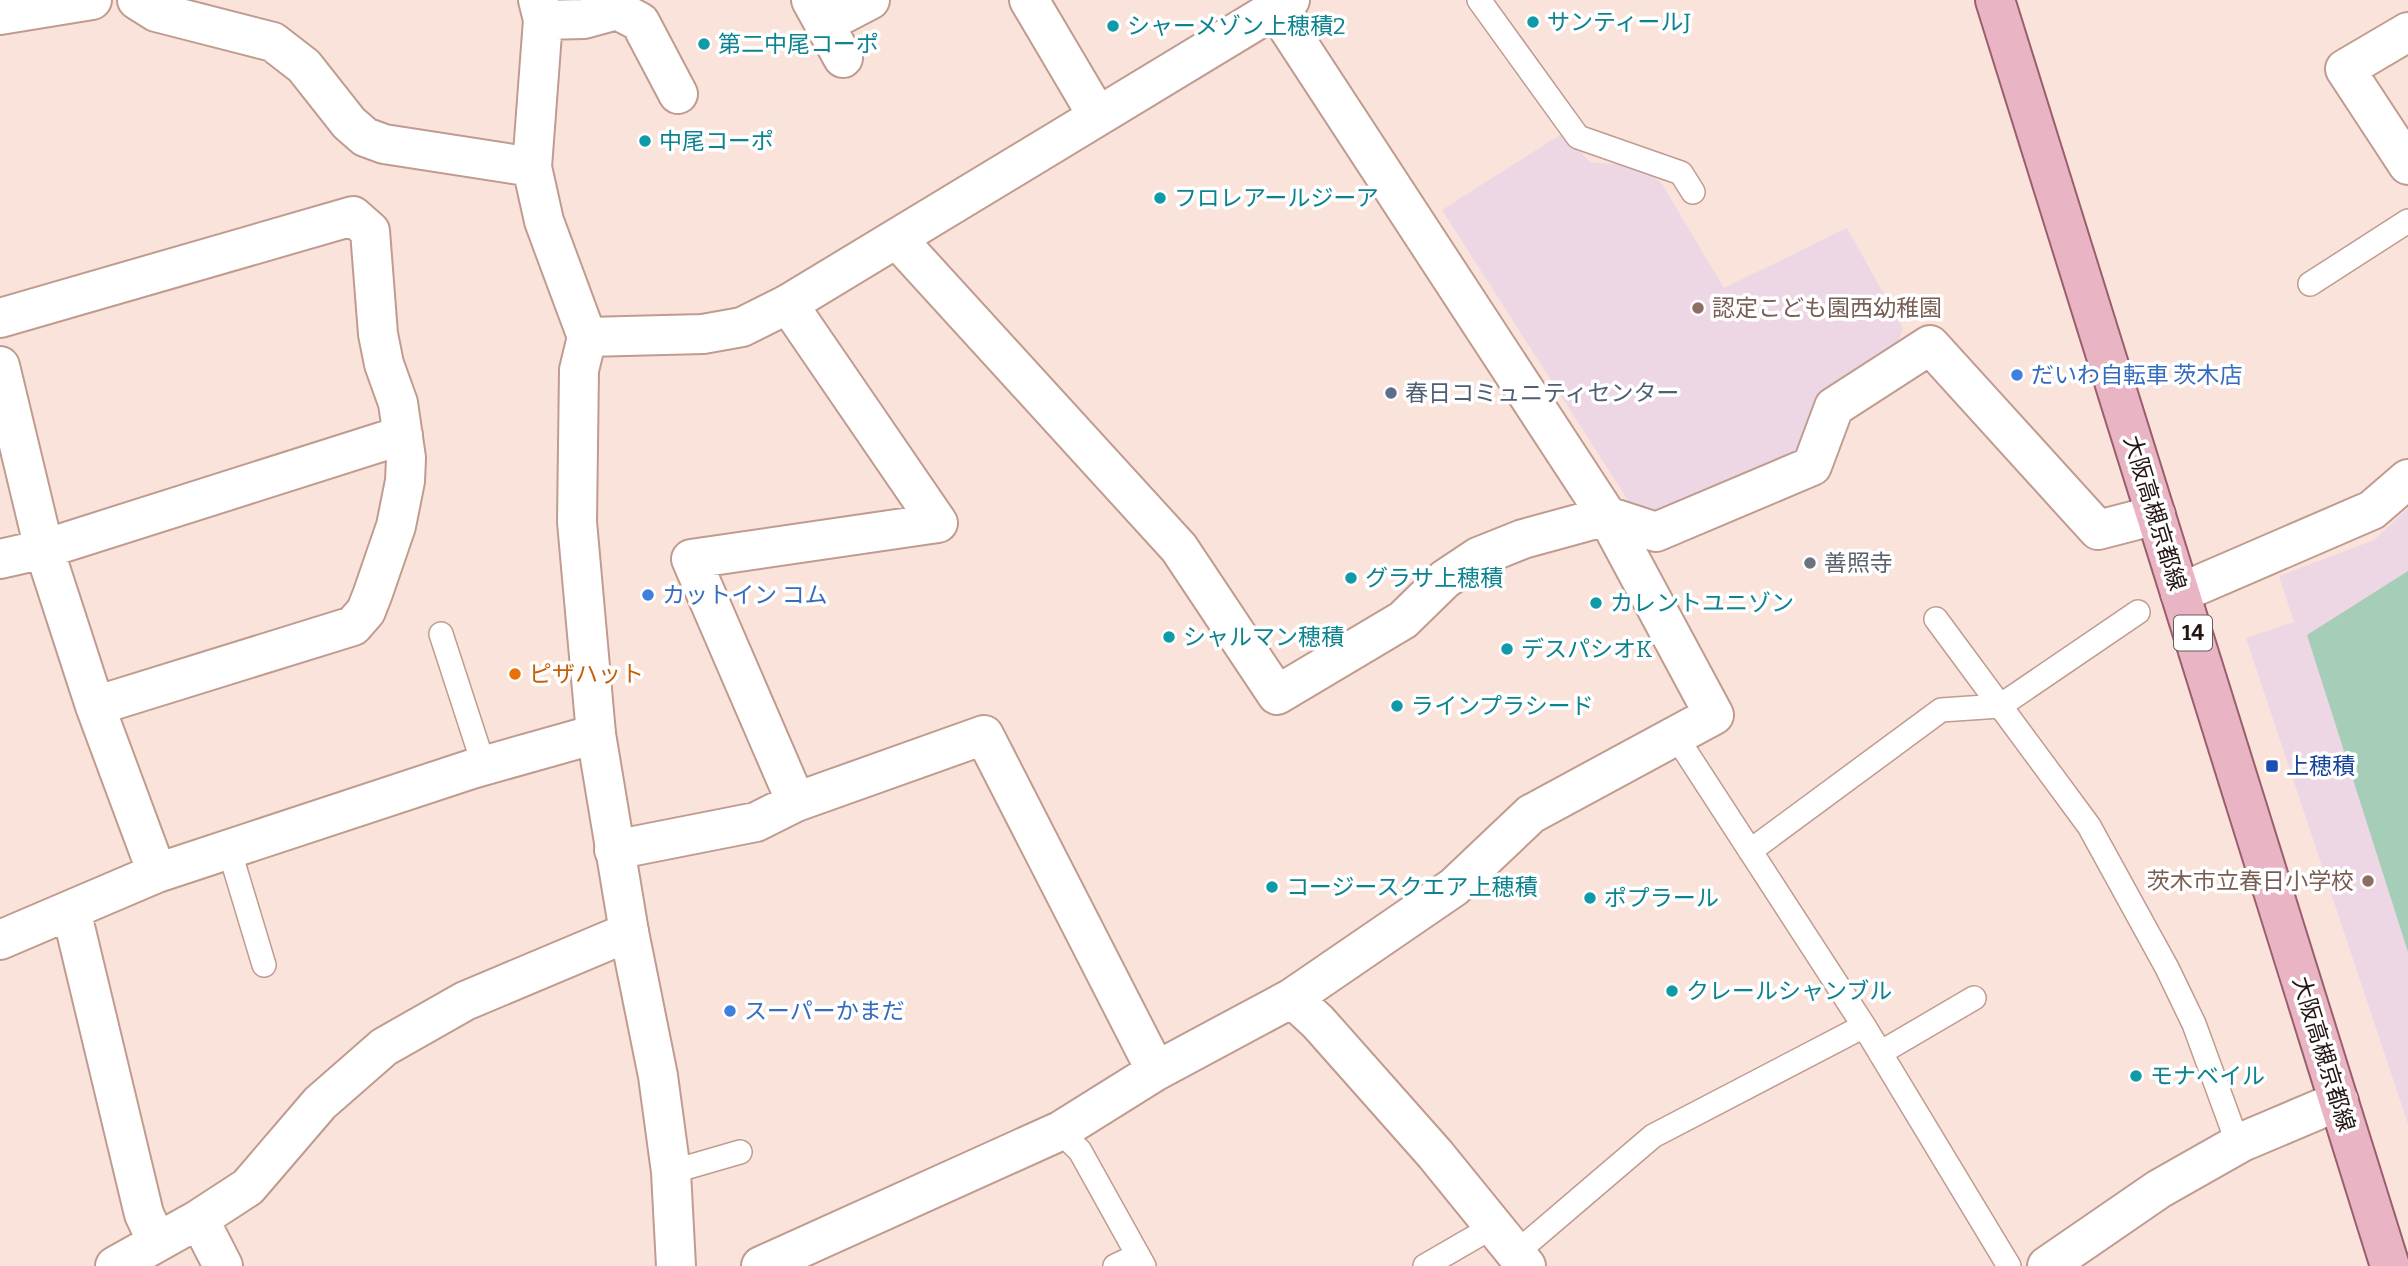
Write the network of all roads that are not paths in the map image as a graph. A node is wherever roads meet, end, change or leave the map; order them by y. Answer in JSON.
{"nodes":[{"id":1,"x":93,"y":0,"type":"edge"},
{"id":2,"x":137,"y":0,"type":"edge"},
{"id":3,"x":870,"y":0,"type":"edge"},
{"id":4,"x":1028,"y":0,"type":"edge"},
{"id":5,"x":1479,"y":0,"type":"edge"},
{"id":6,"x":1995,"y":0,"type":"edge"},
{"id":7,"x":1282,"y":4,"type":"edge"},
{"id":8,"x":541,"y":10,"type":"edge"},
{"id":9,"x":818,"y":12,"type":"edge"},
{"id":10,"x":0,"y":15,"type":"edge"},
{"id":11,"x":2408,"y":32,"type":"edge"},
{"id":12,"x":843,"y":58,"type":"dead end"},
{"id":13,"x":678,"y":94,"type":"dead end"},
{"id":14,"x":1097,"y":116,"type":"junction"},
{"id":15,"x":2408,"y":165,"type":"edge"},
{"id":16,"x":532,"y":167,"type":"junction"},
{"id":17,"x":1693,"y":192,"type":"dead end"},
{"id":18,"x":2408,"y":221,"type":"edge"},
{"id":19,"x":897,"y":239,"type":"junction"},
{"id":20,"x":2310,"y":284,"type":"dead end"},
{"id":21,"x":788,"y":304,"type":"junction"},
{"id":22,"x":0,"y":318,"type":"edge"},
{"id":23,"x":587,"y":337,"type":"junction"},
{"id":24,"x":0,"y":366,"type":"edge"},
{"id":25,"x":404,"y":435,"type":"junction"},
{"id":26,"x":2408,"y":479,"type":"edge"},
{"id":27,"x":2156,"y":515,"type":"junction"},
{"id":28,"x":1607,"y":516,"type":"junction"},
{"id":29,"x":44,"y":549,"type":"junction"},
{"id":30,"x":0,"y":559,"type":"edge"},
{"id":31,"x":2180,"y":593,"type":"junction"},
{"id":32,"x":2138,"y":612,"type":"dead end"},
{"id":33,"x":1936,"y":619,"type":"dead end"},
{"id":34,"x":441,"y":634,"type":"dead end"},
{"id":35,"x":95,"y":706,"type":"junction"},
{"id":36,"x":2000,"y":706,"type":"junction"},
{"id":37,"x":597,"y":734,"type":"junction"},
{"id":38,"x":1675,"y":735,"type":"junction"},
{"id":39,"x":484,"y":766,"type":"junction"},
{"id":40,"x":796,"y":802,"type":"junction"},
{"id":41,"x":229,"y":849,"type":"junction"},
{"id":42,"x":614,"y":850,"type":"junction"},
{"id":43,"x":1750,"y":851,"type":"junction"},
{"id":44,"x":157,"y":873,"type":"junction"},
{"id":45,"x":71,"y":910,"type":"junction"},
{"id":46,"x":629,"y":932,"type":"junction"},
{"id":47,"x":0,"y":940,"type":"edge"},
{"id":48,"x":264,"y":965,"type":"dead end"},
{"id":49,"x":1292,"y":998,"type":"junction"},
{"id":50,"x":1974,"y":998,"type":"dead end"},
{"id":51,"x":1864,"y":1026,"type":"junction"},
{"id":52,"x":1880,"y":1053,"type":"junction"},
{"id":53,"x":1156,"y":1071,"type":"junction"},
{"id":54,"x":2339,"y":1101,"type":"junction"},
{"id":55,"x":1059,"y":1131,"type":"junction"},
{"id":56,"x":2238,"y":1144,"type":"junction"},
{"id":57,"x":740,"y":1152,"type":"dead end"},
{"id":58,"x":670,"y":1172,"type":"junction"},
{"id":59,"x":199,"y":1219,"type":"junction"},
{"id":60,"x":157,"y":1242,"type":"junction"},
{"id":61,"x":1512,"y":1248,"type":"edge"},
{"id":62,"x":1141,"y":1260,"type":"edge"},
{"id":63,"x":115,"y":1266,"type":"edge"},
{"id":64,"x":223,"y":1266,"type":"edge"},
{"id":65,"x":676,"y":1266,"type":"edge"},
{"id":66,"x":761,"y":1266,"type":"edge"},
{"id":67,"x":1115,"y":1266,"type":"edge"},
{"id":68,"x":1424,"y":1266,"type":"edge"},
{"id":69,"x":2009,"y":1266,"type":"edge"},
{"id":70,"x":2047,"y":1266,"type":"edge"},
{"id":71,"x":2390,"y":1266,"type":"edge"}],
"edges":[{"from":1,"to":10,"type":"street"},
{"from":2,"to":16,"type":"street"},
{"from":3,"to":9,"type":"street"},
{"from":4,"to":14,"type":"street"},
{"from":5,"to":17,"type":"lane"},
{"from":6,"to":27,"type":"main road","name":"大阪高槻京都線","number":"14"},
{"from":7,"to":14,"type":"street"},
{"from":7,"to":28,"type":"street"},
{"from":8,"to":13,"type":"street"},
{"from":8,"to":16,"type":"street"},
{"from":9,"to":12,"type":"street"},
{"from":11,"to":15,"type":"street"},
{"from":14,"to":19,"type":"street"},
{"from":16,"to":23,"type":"street"},
{"from":18,"to":20,"type":"lane"},
{"from":19,"to":21,"type":"street"},
{"from":19,"to":28,"type":"street"},
{"from":21,"to":23,"type":"street"},
{"from":21,"to":40,"type":"street"},
{"from":22,"to":25,"type":"street"},
{"from":23,"to":37,"type":"street"},
{"from":24,"to":29,"type":"street"},
{"from":25,"to":29,"type":"street"},
{"from":25,"to":35,"type":"street"},
{"from":26,"to":31,"type":"street"},
{"from":27,"to":28,"type":"street"},
{"from":27,"to":31,"type":"main road","name":"大阪高槻京都線","number":"14"},
{"from":28,"to":38,"type":"street"},
{"from":29,"to":30,"type":"street"},
{"from":29,"to":35,"type":"street"},
{"from":31,"to":54,"type":"main road","name":"大阪高槻京都線","number":"14"},
{"from":32,"to":36,"type":"lane"},
{"from":33,"to":36,"type":"lane"},
{"from":34,"to":39,"type":"lane"},
{"from":35,"to":44,"type":"street"},
{"from":36,"to":43,"type":"lane"},
{"from":36,"to":56,"type":"lane"},
{"from":37,"to":39,"type":"street"},
{"from":37,"to":42,"type":"street"},
{"from":38,"to":43,"type":"lane"},
{"from":38,"to":49,"type":"street"},
{"from":39,"to":41,"type":"street"},
{"from":40,"to":42,"type":"street"},
{"from":40,"to":53,"type":"street"},
{"from":41,"to":44,"type":"street"},
{"from":41,"to":48,"type":"lane"},
{"from":42,"to":46,"type":"street"},
{"from":43,"to":51,"type":"lane"},
{"from":44,"to":45,"type":"street"},
{"from":45,"to":47,"type":"street"},
{"from":45,"to":60,"type":"street"},
{"from":46,"to":58,"type":"street"},
{"from":46,"to":59,"type":"street"},
{"from":49,"to":53,"type":"street"},
{"from":49,"to":61,"type":"street"},
{"from":50,"to":52,"type":"lane"},
{"from":51,"to":52,"type":"lane"},
{"from":51,"to":61,"type":"lane"},
{"from":52,"to":69,"type":"lane"},
{"from":53,"to":55,"type":"street"},
{"from":54,"to":56,"type":"street"},
{"from":54,"to":71,"type":"main road","name":"大阪高槻京都線","number":"14"},
{"from":55,"to":62,"type":"lane"},
{"from":55,"to":66,"type":"street"},
{"from":56,"to":70,"type":"street"},
{"from":57,"to":58,"type":"lane"},
{"from":58,"to":65,"type":"street"},
{"from":59,"to":60,"type":"street"},
{"from":59,"to":64,"type":"street"},
{"from":60,"to":63,"type":"street"},
{"from":61,"to":68,"type":"lane"},
{"from":62,"to":67,"type":"lane"}]}
